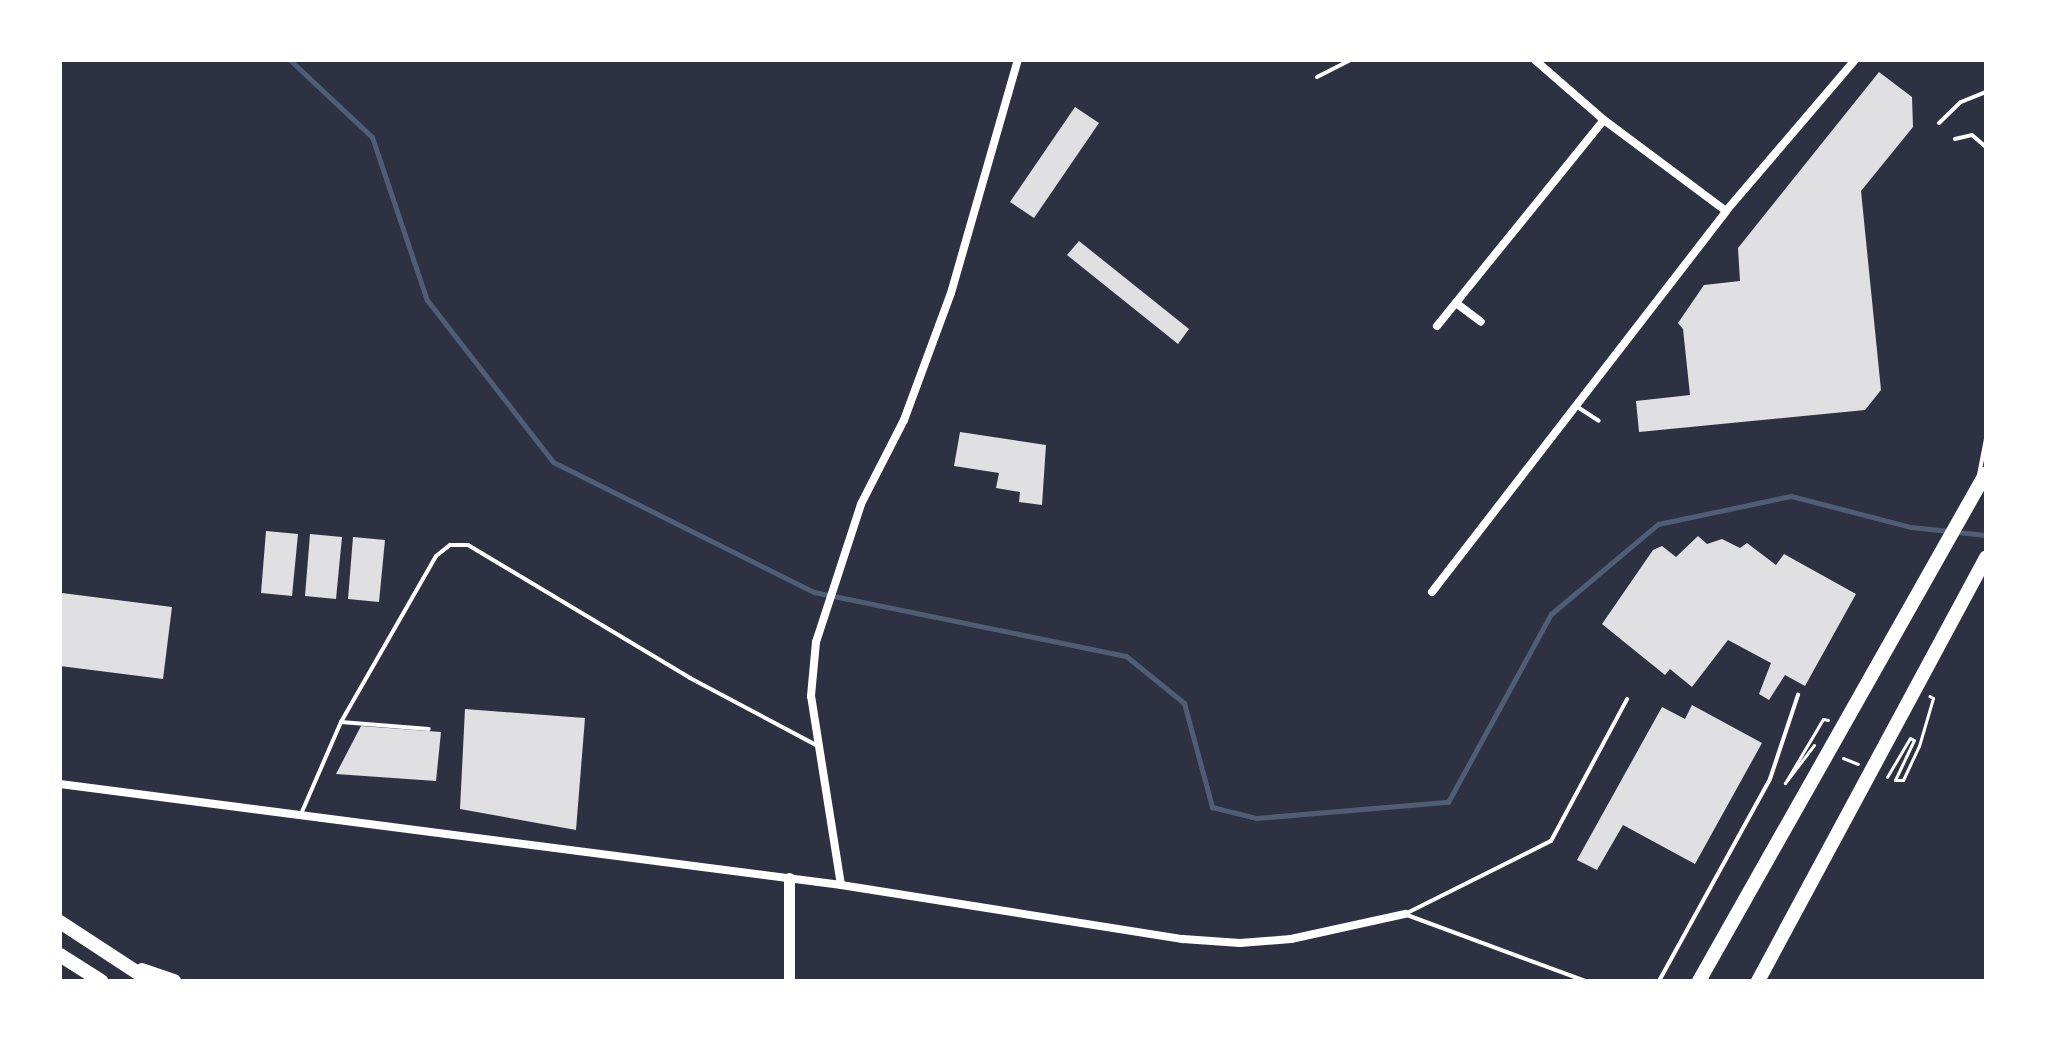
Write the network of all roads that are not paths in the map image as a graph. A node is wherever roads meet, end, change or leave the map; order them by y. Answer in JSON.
{"nodes":[{"id":1,"x":1018,"y":60,"type":"edge"},
{"id":2,"x":1350,"y":60,"type":"edge"},
{"id":3,"x":1535,"y":60,"type":"edge"},
{"id":4,"x":1854,"y":60,"type":"edge"},
{"id":5,"x":1317,"y":77,"type":"dead end"},
{"id":6,"x":1986,"y":92,"type":"edge"},
{"id":7,"x":1604,"y":120,"type":"junction"},
{"id":8,"x":1939,"y":123,"type":"dead end"},
{"id":9,"x":1955,"y":139,"type":"dead end"},
{"id":10,"x":1986,"y":147,"type":"edge"},
{"id":11,"x":1726,"y":211,"type":"junction"},
{"id":12,"x":1456,"y":303,"type":"junction"},
{"id":13,"x":1481,"y":322,"type":"dead end"},
{"id":14,"x":1437,"y":326,"type":"dead end"},
{"id":15,"x":1576,"y":406,"type":"junction"},
{"id":16,"x":1599,"y":421,"type":"dead end"},
{"id":17,"x":1986,"y":439,"type":"edge"},
{"id":18,"x":1986,"y":473,"type":"edge"},
{"id":19,"x":1973,"y":497,"type":"junction"},
{"id":20,"x":1985,"y":558,"type":"edge"},
{"id":21,"x":1432,"y":592,"type":"dead end"},
{"id":22,"x":1798,"y":695,"type":"dead end"},
{"id":23,"x":1627,"y":699,"type":"dead end"},
{"id":24,"x":341,"y":722,"type":"junction"},
{"id":25,"x":429,"y":729,"type":"dead end"},
{"id":26,"x":819,"y":746,"type":"junction"},
{"id":27,"x":60,"y":784,"type":"edge"},
{"id":28,"x":301,"y":814,"type":"junction"},
{"id":29,"x":789,"y":878,"type":"junction"},
{"id":30,"x":841,"y":885,"type":"junction"},
{"id":31,"x":1405,"y":914,"type":"junction"},
{"id":32,"x":60,"y":922,"type":"edge"},
{"id":33,"x":60,"y":955,"type":"edge"},
{"id":34,"x":119,"y":962,"type":"junction"},
{"id":35,"x":101,"y":981,"type":"edge"},
{"id":36,"x":150,"y":981,"type":"edge"},
{"id":37,"x":174,"y":981,"type":"edge"},
{"id":38,"x":789,"y":981,"type":"edge"},
{"id":39,"x":1585,"y":981,"type":"edge"},
{"id":40,"x":1659,"y":981,"type":"edge"},
{"id":41,"x":1699,"y":981,"type":"edge"},
{"id":42,"x":1758,"y":981,"type":"edge"}],
"edges":[{"from":1,"to":26,"type":"street"},
{"from":2,"to":5,"type":"lane"},
{"from":3,"to":7,"type":"street"},
{"from":4,"to":11,"type":"street"},
{"from":6,"to":8,"type":"lane"},
{"from":7,"to":11,"type":"street"},
{"from":7,"to":12,"type":"street"},
{"from":9,"to":10,"type":"lane"},
{"from":11,"to":15,"type":"street"},
{"from":12,"to":13,"type":"street"},
{"from":12,"to":14,"type":"street"},
{"from":15,"to":16,"type":"lane"},
{"from":15,"to":21,"type":"street"},
{"from":17,"to":19,"type":"lane"},
{"from":18,"to":19,"type":"main road"},
{"from":19,"to":41,"type":"main road"},
{"from":20,"to":42,"type":"main road"},
{"from":22,"to":40,"type":"lane"},
{"from":23,"to":31,"type":"lane"},
{"from":24,"to":25,"type":"lane"},
{"from":24,"to":26,"type":"lane"},
{"from":24,"to":28,"type":"lane"},
{"from":26,"to":30,"type":"street"},
{"from":27,"to":28,"type":"street"},
{"from":28,"to":29,"type":"street"},
{"from":29,"to":30,"type":"street"},
{"from":29,"to":38,"type":"street"},
{"from":30,"to":31,"type":"street"},
{"from":31,"to":39,"type":"lane"},
{"from":32,"to":34,"type":"main road"},
{"from":33,"to":35,"type":"main road"},
{"from":34,"to":36,"type":"main road"},
{"from":34,"to":37,"type":"main road"}]}
